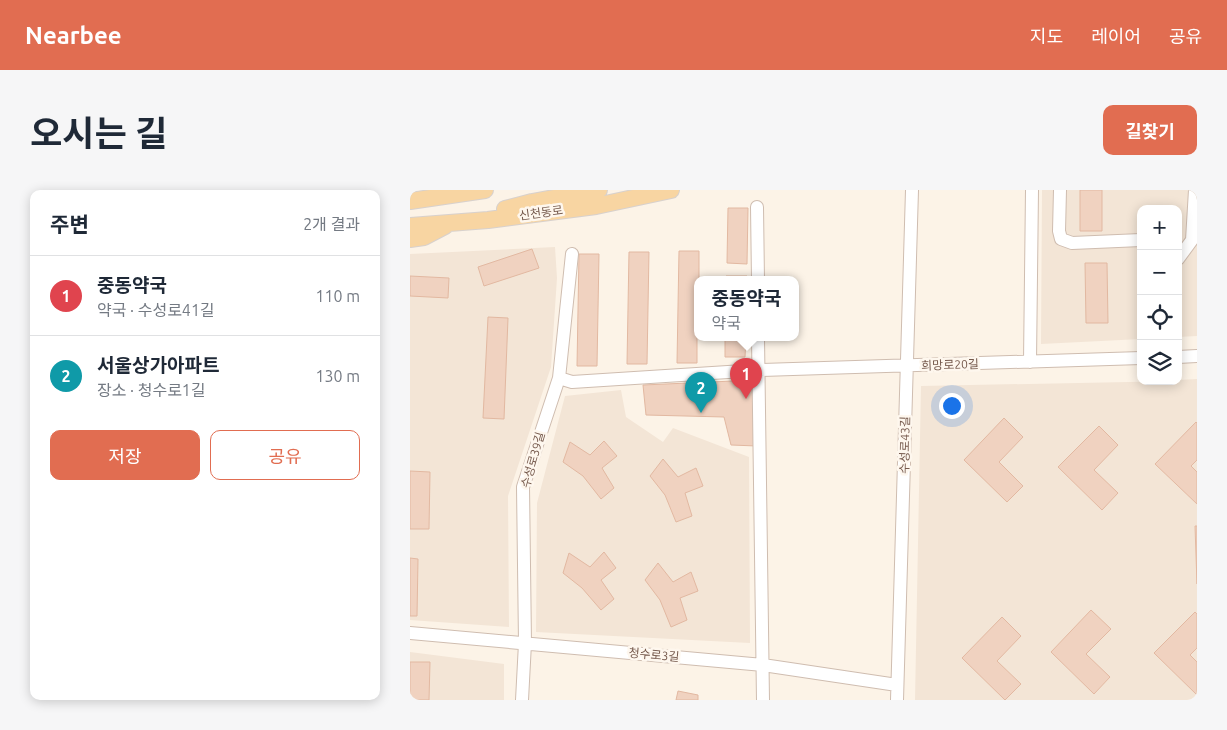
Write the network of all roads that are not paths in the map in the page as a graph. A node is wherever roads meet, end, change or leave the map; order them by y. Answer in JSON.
{"nodes":[{"id":1,"x":485,"y":190,"type":"edge"},
{"id":2,"x":600,"y":190,"type":"edge"},
{"id":3,"x":671,"y":190,"type":"edge"},
{"id":4,"x":912,"y":190,"type":"edge"},
{"id":5,"x":1032,"y":190,"type":"edge"},
{"id":6,"x":1060,"y":190,"type":"edge"},
{"id":7,"x":1195,"y":190,"type":"edge"},
{"id":8,"x":410,"y":201,"type":"edge"},
{"id":9,"x":757,"y":207,"type":"dead end"},
{"id":10,"x":453,"y":224,"type":"junction"},
{"id":11,"x":410,"y":226,"type":"edge"},
{"id":12,"x":410,"y":239,"type":"edge"},
{"id":13,"x":1137,"y":240,"type":"edge"},
{"id":14,"x":572,"y":254,"type":"dead end"},
{"id":15,"x":1182,"y":254,"type":"edge"},
{"id":16,"x":758,"y":276,"type":"edge"},
{"id":17,"x":758,"y":341,"type":"edge"},
{"id":18,"x":1197,"y":356,"type":"edge"},
{"id":19,"x":1182,"y":357,"type":"edge"},
{"id":20,"x":1137,"y":358,"type":"edge"},
{"id":21,"x":1030,"y":362,"type":"junction"},
{"id":22,"x":907,"y":366,"type":"junction"},
{"id":23,"x":759,"y":370,"type":"junction"},
{"id":24,"x":559,"y":378,"type":"junction"},
{"id":25,"x":410,"y":633,"type":"edge"},
{"id":26,"x":524,"y":644,"type":"junction"},
{"id":27,"x":763,"y":665,"type":"junction"},
{"id":28,"x":897,"y":685,"type":"junction"},
{"id":29,"x":522,"y":700,"type":"edge"},
{"id":30,"x":763,"y":700,"type":"edge"},
{"id":31,"x":897,"y":700,"type":"edge"}],
"edges":[{"from":1,"to":8,"type":"main road"},
{"from":2,"to":10,"type":"main road"},
{"from":3,"to":10,"type":"main road","name":"신천동로"},
{"from":4,"to":22,"type":"street","name":"수성로43길"},
{"from":5,"to":21,"type":"street"},
{"from":6,"to":13,"type":"street"},
{"from":7,"to":15,"type":"street"},
{"from":9,"to":16,"type":"street"},
{"from":10,"to":11,"type":"main road","name":"신천동로"},
{"from":10,"to":12,"type":"main road"},
{"from":14,"to":24,"type":"street","name":"수성로39길"},
{"from":17,"to":23,"type":"street"},
{"from":18,"to":19,"type":"street"},
{"from":20,"to":21,"type":"street","name":"희망로20길"},
{"from":21,"to":22,"type":"street","name":"희망로20길"},
{"from":22,"to":23,"type":"street","name":"희망로20길"},
{"from":22,"to":28,"type":"street","name":"수성로43길"},
{"from":23,"to":24,"type":"street","name":"희망로20길"},
{"from":23,"to":27,"type":"street"},
{"from":24,"to":26,"type":"street","name":"수성로39길"},
{"from":25,"to":26,"type":"street","name":"청수로3길"},
{"from":26,"to":27,"type":"street","name":"청수로3길"},
{"from":26,"to":29,"type":"street","name":"수성로39길"},
{"from":27,"to":28,"type":"street","name":"청수로3길"},
{"from":27,"to":30,"type":"street"},
{"from":28,"to":31,"type":"street","name":"수성로43길"}]}
